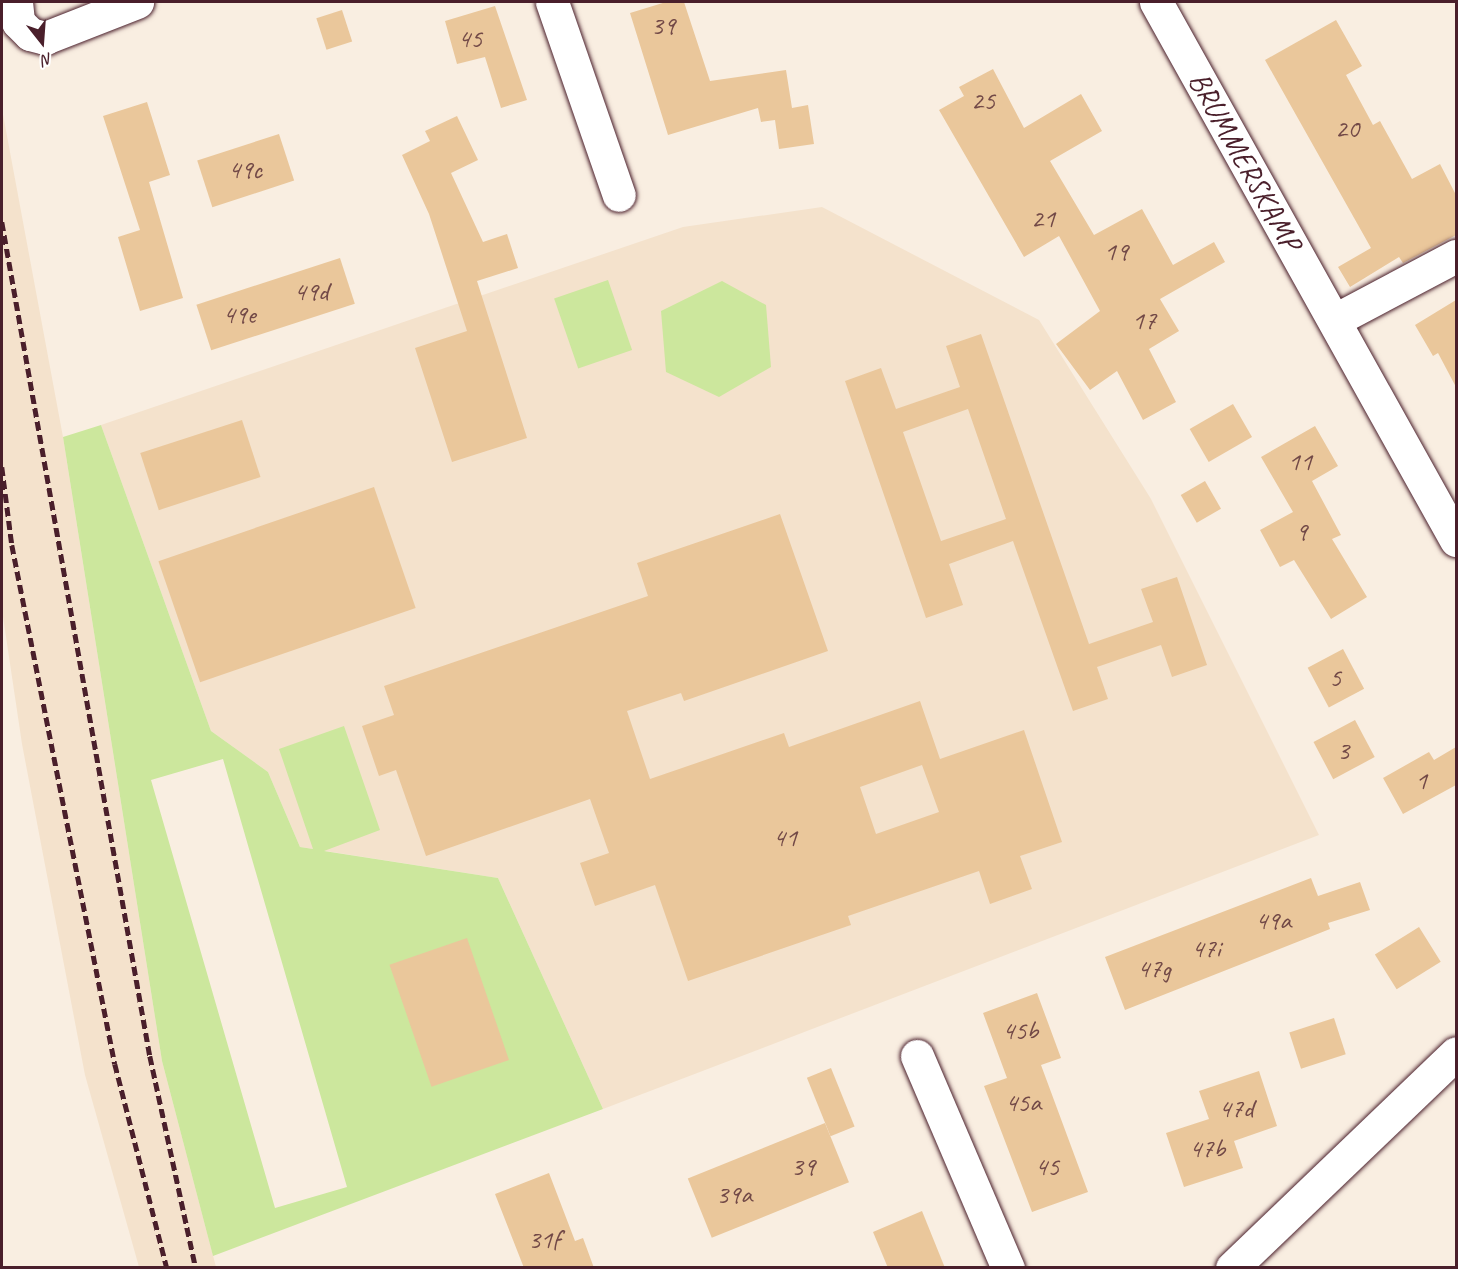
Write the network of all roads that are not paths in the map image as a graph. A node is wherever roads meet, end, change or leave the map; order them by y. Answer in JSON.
{"nodes":[{"id":1,"x":16,"y":2,"type":"edge"},
{"id":2,"x":552,"y":2,"type":"edge"},
{"id":3,"x":1156,"y":2,"type":"edge"},
{"id":4,"x":113,"y":5,"type":"edge"},
{"id":5,"x":619,"y":195,"type":"dead end"},
{"id":6,"x":1456,"y":256,"type":"edge"},
{"id":7,"x":1335,"y":320,"type":"junction"},
{"id":8,"x":1456,"y":540,"type":"edge"},
{"id":9,"x":1456,"y":1053,"type":"edge"},
{"id":10,"x":917,"y":1056,"type":"dead end"},
{"id":11,"x":1008,"y":1268,"type":"edge"},
{"id":12,"x":1232,"y":1268,"type":"edge"}],
"edges":[{"from":1,"to":4,"type":"street"},
{"from":2,"to":5,"type":"street"},
{"from":3,"to":7,"type":"street","name":"BRUMMERSKAMP"},
{"from":6,"to":7,"type":"street"},
{"from":7,"to":8,"type":"street","name":"BRUMMERSKAMP"},
{"from":9,"to":12,"type":"street"},
{"from":10,"to":11,"type":"street"}]}
